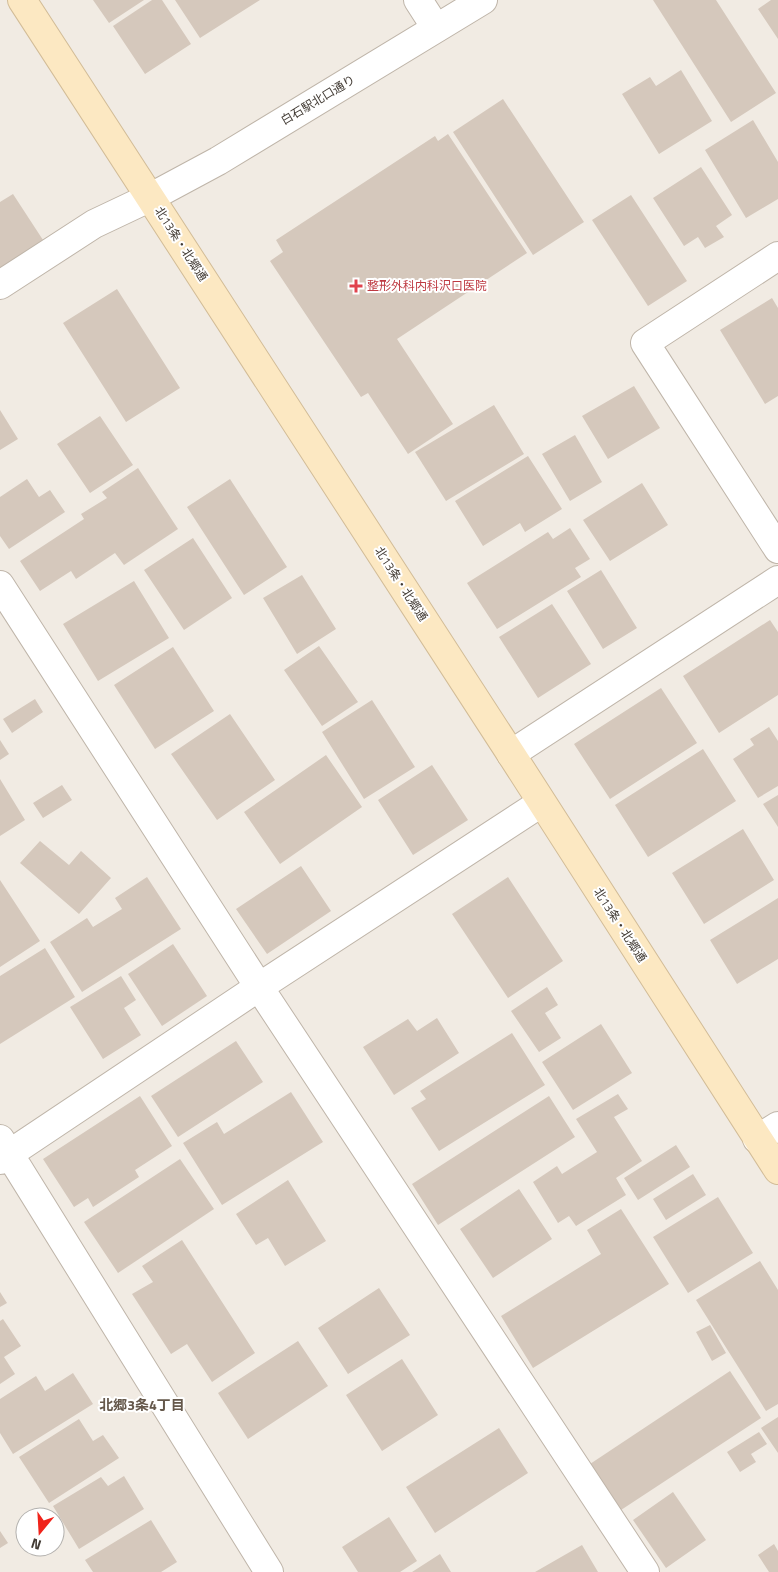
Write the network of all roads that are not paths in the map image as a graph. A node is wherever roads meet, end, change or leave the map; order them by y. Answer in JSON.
{"nodes":[{"id":1,"x":22,"y":0,"type":"edge"},
{"id":2,"x":418,"y":0,"type":"edge"},
{"id":3,"x":483,"y":0,"type":"edge"},
{"id":4,"x":436,"y":28,"type":"junction"},
{"id":5,"x":151,"y":197,"type":"junction"},
{"id":6,"x":778,"y":256,"type":"edge"},
{"id":7,"x":0,"y":285,"type":"edge"},
{"id":8,"x":778,"y":549,"type":"edge"},
{"id":9,"x":778,"y":580,"type":"edge"},
{"id":10,"x":0,"y":586,"type":"edge"},
{"id":11,"x":511,"y":754,"type":"junction"},
{"id":12,"x":541,"y":803,"type":"junction"},
{"id":13,"x":259,"y":987,"type":"junction"},
{"id":14,"x":768,"y":1132,"type":"edge"},
{"id":15,"x":3,"y":1151,"type":"edge"},
{"id":16,"x":778,"y":1170,"type":"edge"},
{"id":17,"x":269,"y":1572,"type":"edge"},
{"id":18,"x":645,"y":1572,"type":"edge"}],
"edges":[{"from":1,"to":5,"type":"main road","name":"北13条・北郷通"},
{"from":2,"to":4,"type":"street"},
{"from":3,"to":4,"type":"street","name":"白石駅北口通り"},
{"from":4,"to":5,"type":"street","name":"白石駅北口通り"},
{"from":5,"to":7,"type":"street","name":"白石駅北口通り"},
{"from":5,"to":11,"type":"main road","name":"北13条・北郷通"},
{"from":6,"to":8,"type":"street"},
{"from":9,"to":11,"type":"street"},
{"from":10,"to":13,"type":"street"},
{"from":11,"to":12,"type":"main road","name":"北13条・北郷通"},
{"from":12,"to":13,"type":"street"},
{"from":12,"to":14,"type":"main road","name":"北13条・北郷通"},
{"from":13,"to":15,"type":"street"},
{"from":13,"to":18,"type":"street"},
{"from":14,"to":16,"type":"main road","name":"北13条・北郷通"},
{"from":15,"to":17,"type":"street"}]}
